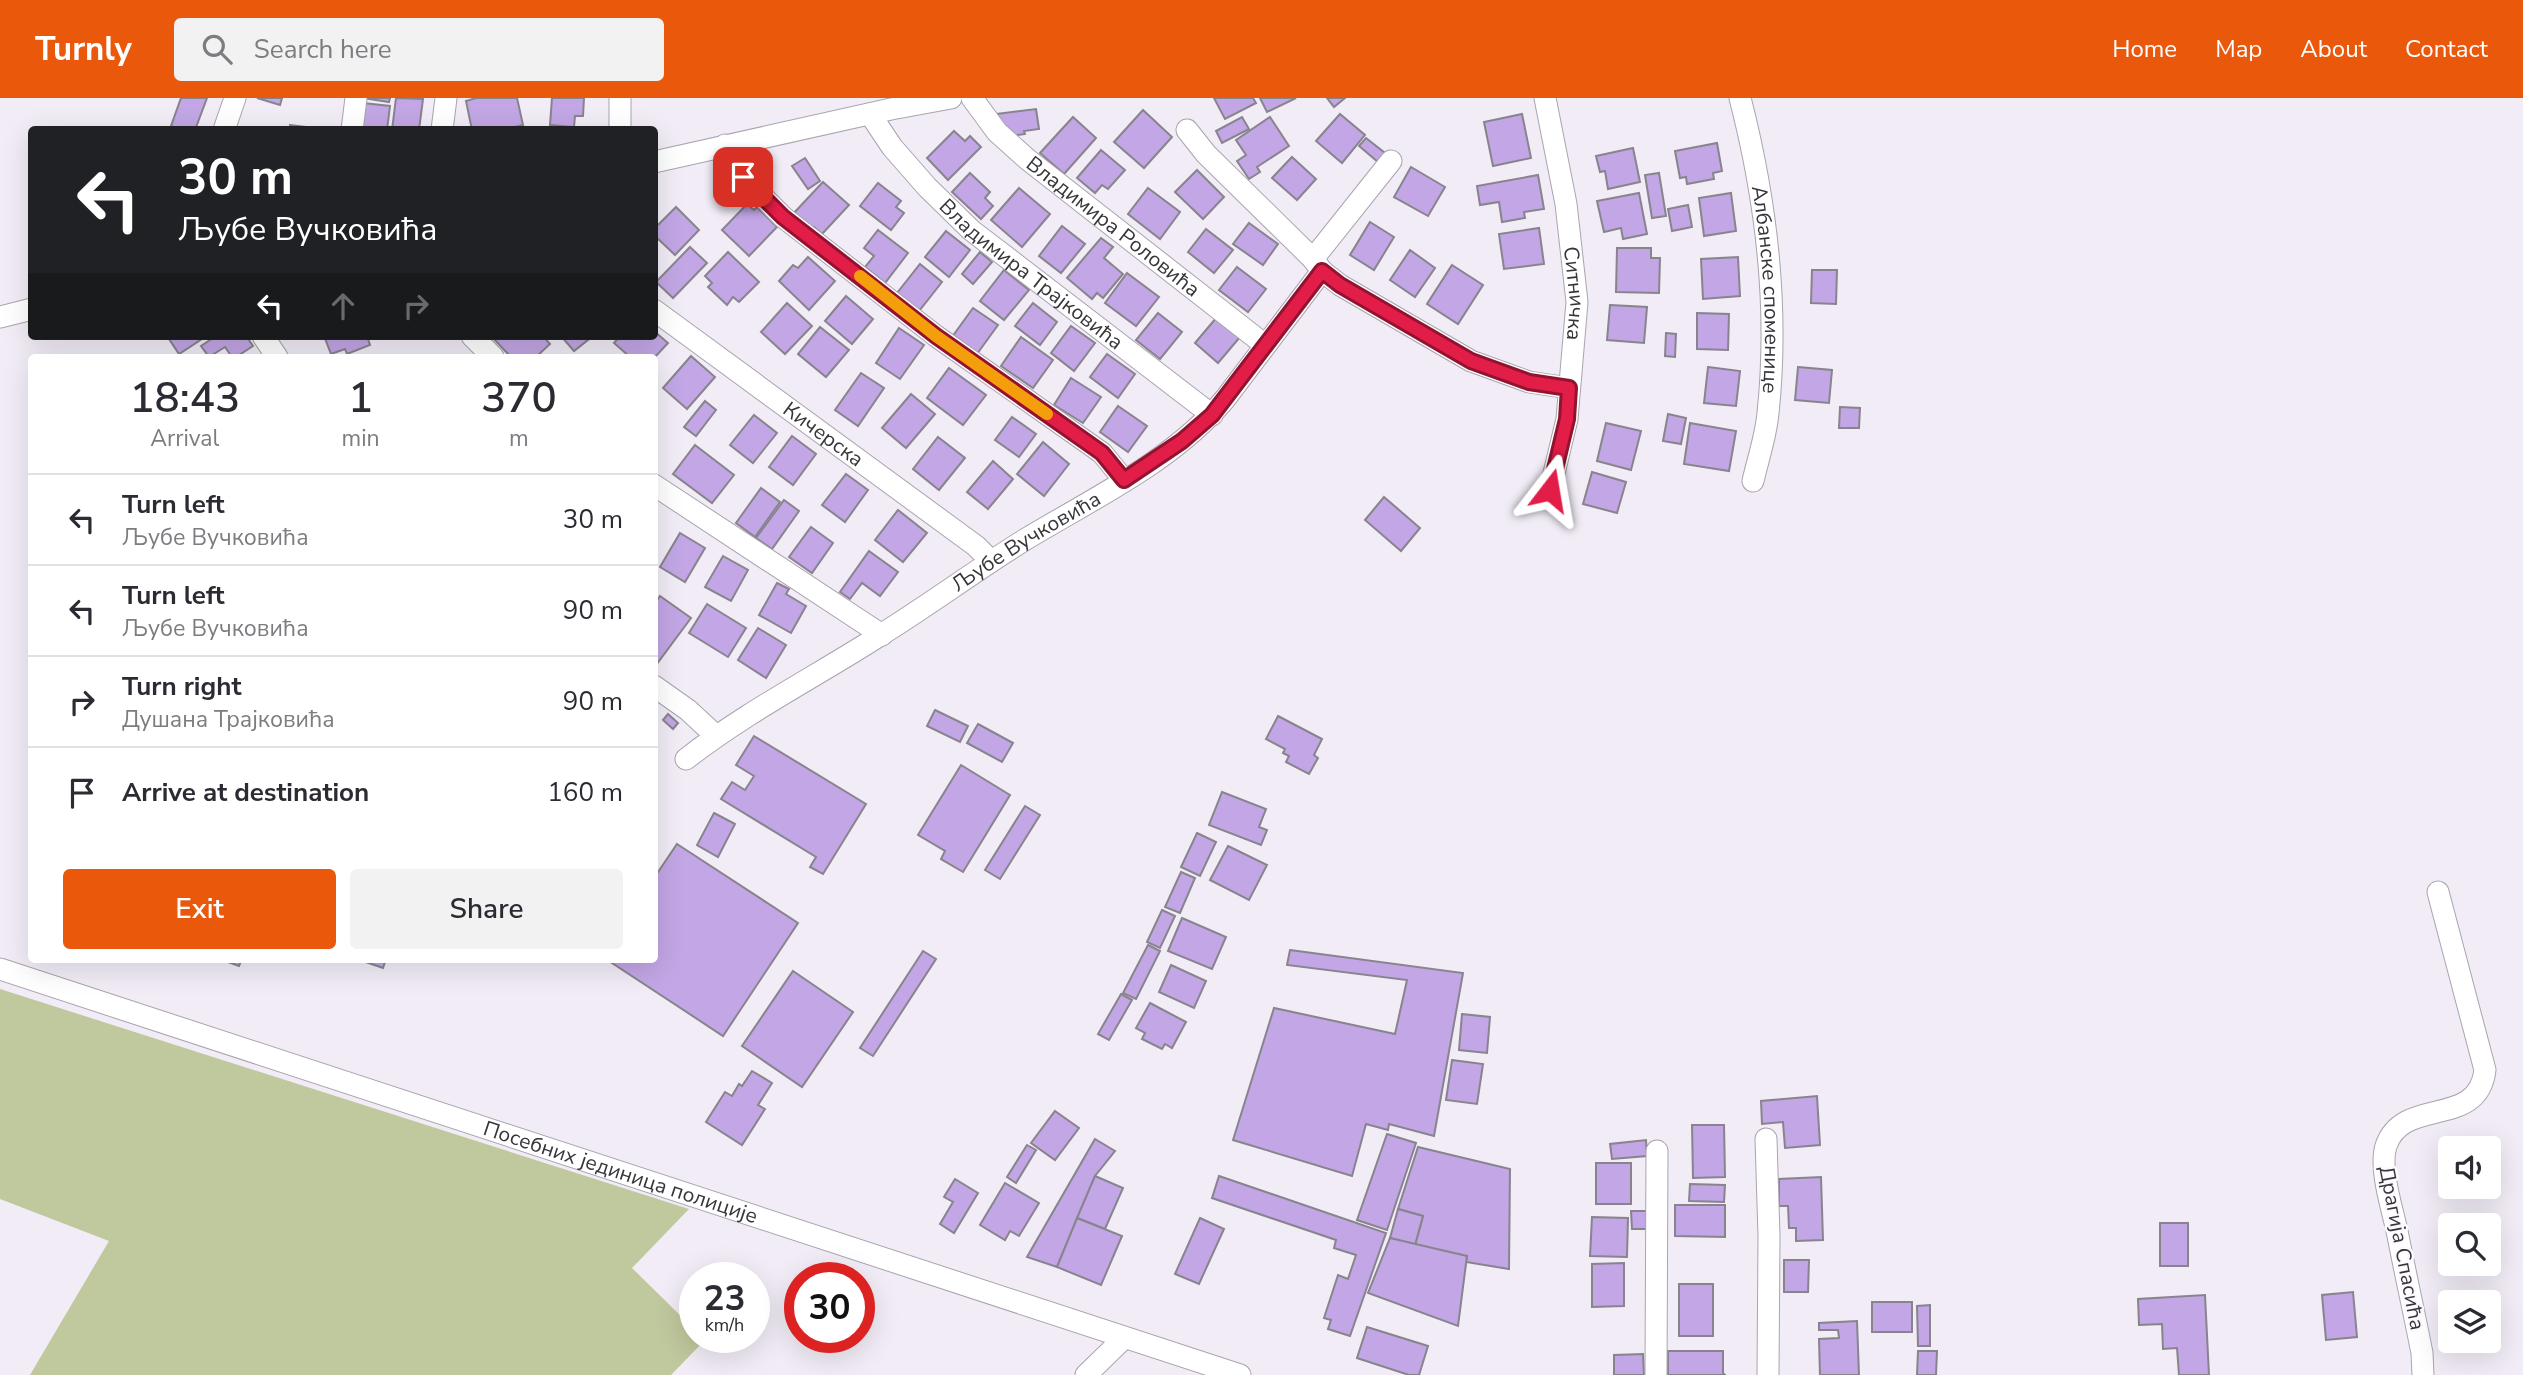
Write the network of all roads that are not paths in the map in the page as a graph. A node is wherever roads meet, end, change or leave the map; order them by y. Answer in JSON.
{"nodes":[{"id":1,"x":235,"y":98,"type":"edge"},
{"id":2,"x":356,"y":98,"type":"edge"},
{"id":3,"x":446,"y":98,"type":"edge"},
{"id":4,"x":620,"y":98,"type":"edge"},
{"id":5,"x":951,"y":98,"type":"edge"},
{"id":6,"x":972,"y":98,"type":"edge"},
{"id":7,"x":1545,"y":98,"type":"edge"},
{"id":8,"x":1740,"y":98,"type":"edge"},
{"id":9,"x":890,"y":103,"type":"edge"},
{"id":10,"x":870,"y":114,"type":"junction"},
{"id":11,"x":225,"y":126,"type":"edge"},
{"id":12,"x":352,"y":126,"type":"edge"},
{"id":13,"x":442,"y":126,"type":"edge"},
{"id":14,"x":620,"y":126,"type":"edge"},
{"id":15,"x":1187,"y":130,"type":"dead end"},
{"id":16,"x":724,"y":145,"type":"junction"},
{"id":17,"x":658,"y":161,"type":"edge"},
{"id":18,"x":1391,"y":161,"type":"dead end"},
{"id":19,"x":1317,"y":265,"type":"junction"},
{"id":20,"x":28,"y":310,"type":"edge"},
{"id":21,"x":658,"y":313,"type":"edge"},
{"id":22,"x":0,"y":317,"type":"edge"},
{"id":23,"x":476,"y":340,"type":"edge"},
{"id":24,"x":1265,"y":345,"type":"junction"},
{"id":25,"x":491,"y":354,"type":"edge"},
{"id":26,"x":1569,"y":388,"type":"junction"},
{"id":27,"x":1212,"y":415,"type":"junction"},
{"id":28,"x":1124,"y":480,"type":"junction"},
{"id":29,"x":1753,"y":481,"type":"dead end"},
{"id":30,"x":658,"y":488,"type":"edge"},
{"id":31,"x":1550,"y":490,"type":"dead end"},
{"id":32,"x":991,"y":561,"type":"junction"},
{"id":33,"x":882,"y":635,"type":"junction"},
{"id":34,"x":658,"y":689,"type":"edge"},
{"id":35,"x":716,"y":736,"type":"junction"},
{"id":36,"x":686,"y":759,"type":"dead end"},
{"id":37,"x":2438,"y":892,"type":"dead end"},
{"id":38,"x":0,"y":969,"type":"edge"},
{"id":39,"x":1766,"y":1139,"type":"dead end"},
{"id":40,"x":1657,"y":1151,"type":"dead end"},
{"id":41,"x":1124,"y":1338,"type":"junction"},
{"id":42,"x":1086,"y":1375,"type":"edge"},
{"id":43,"x":1240,"y":1375,"type":"edge"},
{"id":44,"x":1656,"y":1375,"type":"edge"},
{"id":45,"x":1768,"y":1375,"type":"edge"},
{"id":46,"x":2423,"y":1375,"type":"edge"}],
"edges":[{"from":1,"to":11,"type":"street"},
{"from":2,"to":12,"type":"street"},
{"from":3,"to":13,"type":"street"},
{"from":4,"to":14,"type":"street"},
{"from":5,"to":9,"type":"street"},
{"from":6,"to":24,"type":"street","name":"Владимира Роловића"},
{"from":7,"to":26,"type":"street","name":"Ситничка"},
{"from":8,"to":29,"type":"street","name":"Албанске споменице"},
{"from":9,"to":10,"type":"street"},
{"from":10,"to":16,"type":"street"},
{"from":10,"to":27,"type":"street","name":"Владимира Трајковића"},
{"from":15,"to":19,"type":"street"},
{"from":16,"to":17,"type":"street"},
{"from":16,"to":28,"type":"street"},
{"from":18,"to":19,"type":"street","name":"Љубе Вучковића"},
{"from":19,"to":24,"type":"street","name":"Љубе Вучковића"},
{"from":19,"to":26,"type":"street"},
{"from":20,"to":22,"type":"street"},
{"from":21,"to":32,"type":"street","name":"Кичерска"},
{"from":23,"to":25,"type":"street"},
{"from":24,"to":27,"type":"street","name":"Љубе Вучковића"},
{"from":26,"to":31,"type":"street","name":"Ситничка"},
{"from":27,"to":28,"type":"street","name":"Љубе Вучковића"},
{"from":28,"to":32,"type":"street","name":"Љубе Вучковића"},
{"from":30,"to":33,"type":"street"},
{"from":32,"to":33,"type":"street","name":"Љубе Вучковића"},
{"from":33,"to":35,"type":"street","name":"Љубе Вучковића"},
{"from":34,"to":35,"type":"street"},
{"from":35,"to":36,"type":"street","name":"Љубе Вучковића"},
{"from":37,"to":46,"type":"street","name":"Драгија Спасића"},
{"from":38,"to":41,"type":"street","name":"Посебних јединица полиције"},
{"from":39,"to":45,"type":"street"},
{"from":40,"to":44,"type":"street"},
{"from":41,"to":42,"type":"street"},
{"from":41,"to":43,"type":"street","name":"Посебних јединица полиције"}]}
